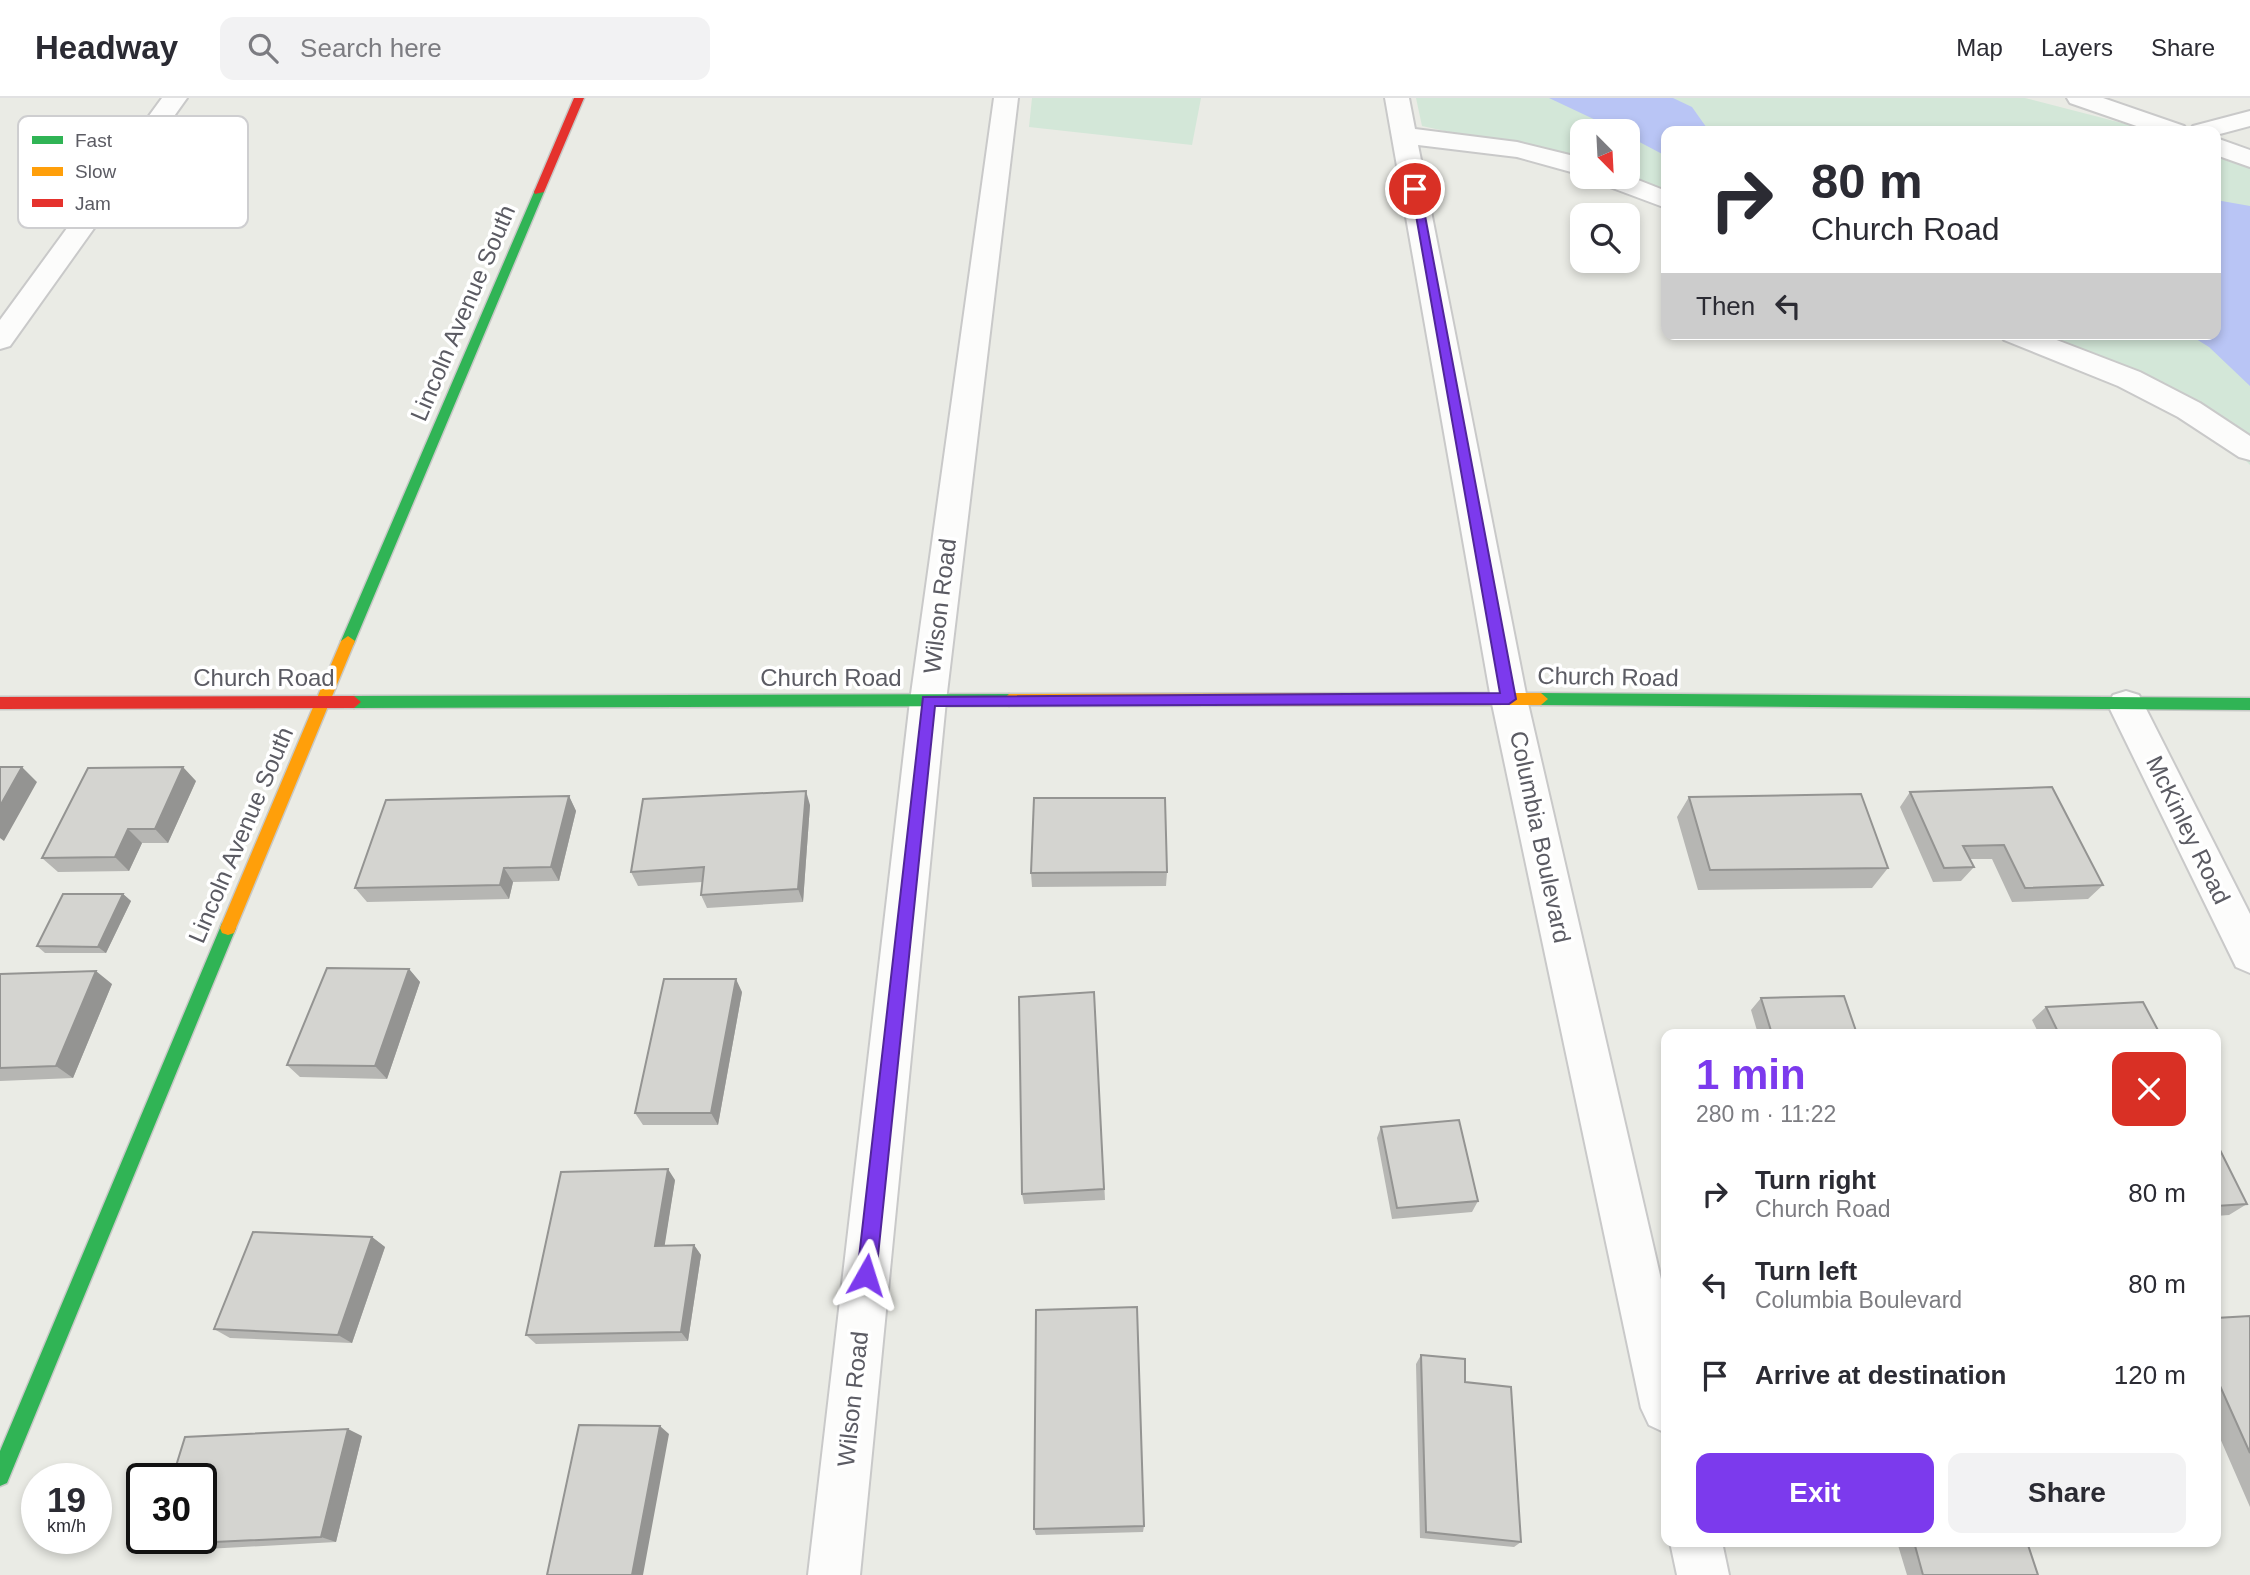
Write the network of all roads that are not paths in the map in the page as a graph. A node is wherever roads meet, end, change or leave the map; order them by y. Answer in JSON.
{"nodes":[{"id":1,"x":175,"y":98,"type":"edge"},
{"id":2,"x":579,"y":98,"type":"edge"},
{"id":3,"x":1006,"y":98,"type":"edge"},
{"id":4,"x":1397,"y":98,"type":"edge"},
{"id":5,"x":2079,"y":98,"type":"edge"},
{"id":6,"x":162,"y":116,"type":"edge"},
{"id":7,"x":2250,"y":118,"type":"edge"},
{"id":8,"x":2179,"y":124,"type":"edge"},
{"id":9,"x":2220,"y":126,"type":"edge"},
{"id":10,"x":1405,"y":136,"type":"junction"},
{"id":11,"x":2221,"y":148,"type":"edge"},
{"id":12,"x":2250,"y":159,"type":"edge"},
{"id":13,"x":1570,"y":163,"type":"edge"},
{"id":14,"x":1638,"y":189,"type":"edge"},
{"id":15,"x":1661,"y":198,"type":"edge"},
{"id":16,"x":81,"y":228,"type":"edge"},
{"id":17,"x":0,"y":340,"type":"edge"},
{"id":18,"x":2029,"y":340,"type":"edge"},
{"id":19,"x":2250,"y":450,"type":"edge"},
{"id":20,"x":1509,"y":699,"type":"junction"},
{"id":21,"x":322,"y":701,"type":"junction"},
{"id":22,"x":928,"y":701,"type":"junction"},
{"id":23,"x":0,"y":703,"type":"edge"},
{"id":24,"x":2250,"y":704,"type":"edge"},
{"id":25,"x":2126,"y":705,"type":"junction"},
{"id":26,"x":2250,"y":954,"type":"edge"},
{"id":27,"x":1661,"y":1385,"type":"edge"},
{"id":28,"x":0,"y":1476,"type":"edge"},
{"id":29,"x":1697,"y":1547,"type":"edge"},
{"id":30,"x":834,"y":1575,"type":"edge"},
{"id":31,"x":1703,"y":1575,"type":"edge"}],
"edges":[{"from":1,"to":6,"type":"street"},
{"from":2,"to":21,"type":"main road","name":"Lincoln Avenue South"},
{"from":3,"to":22,"type":"street","name":"Wilson Road"},
{"from":4,"to":10,"type":"street","name":"Columbia Boulevard"},
{"from":5,"to":8,"type":"street"},
{"from":7,"to":9,"type":"street"},
{"from":10,"to":13,"type":"street"},
{"from":10,"to":20,"type":"street","name":"Columbia Boulevard"},
{"from":11,"to":12,"type":"street"},
{"from":14,"to":15,"type":"street"},
{"from":16,"to":17,"type":"street"},
{"from":18,"to":19,"type":"street"},
{"from":20,"to":22,"type":"main road","name":"Church Road"},
{"from":20,"to":25,"type":"main road","name":"Church Road"},
{"from":20,"to":27,"type":"street","name":"Columbia Boulevard"},
{"from":21,"to":22,"type":"main road","name":"Church Road"},
{"from":21,"to":23,"type":"main road","name":"Church Road"},
{"from":21,"to":28,"type":"main road","name":"Lincoln Avenue South"},
{"from":22,"to":30,"type":"street","name":"Wilson Road"},
{"from":24,"to":25,"type":"main road","name":"Church Road"},
{"from":25,"to":26,"type":"street","name":"McKinley Road"},
{"from":29,"to":31,"type":"street"}]}
